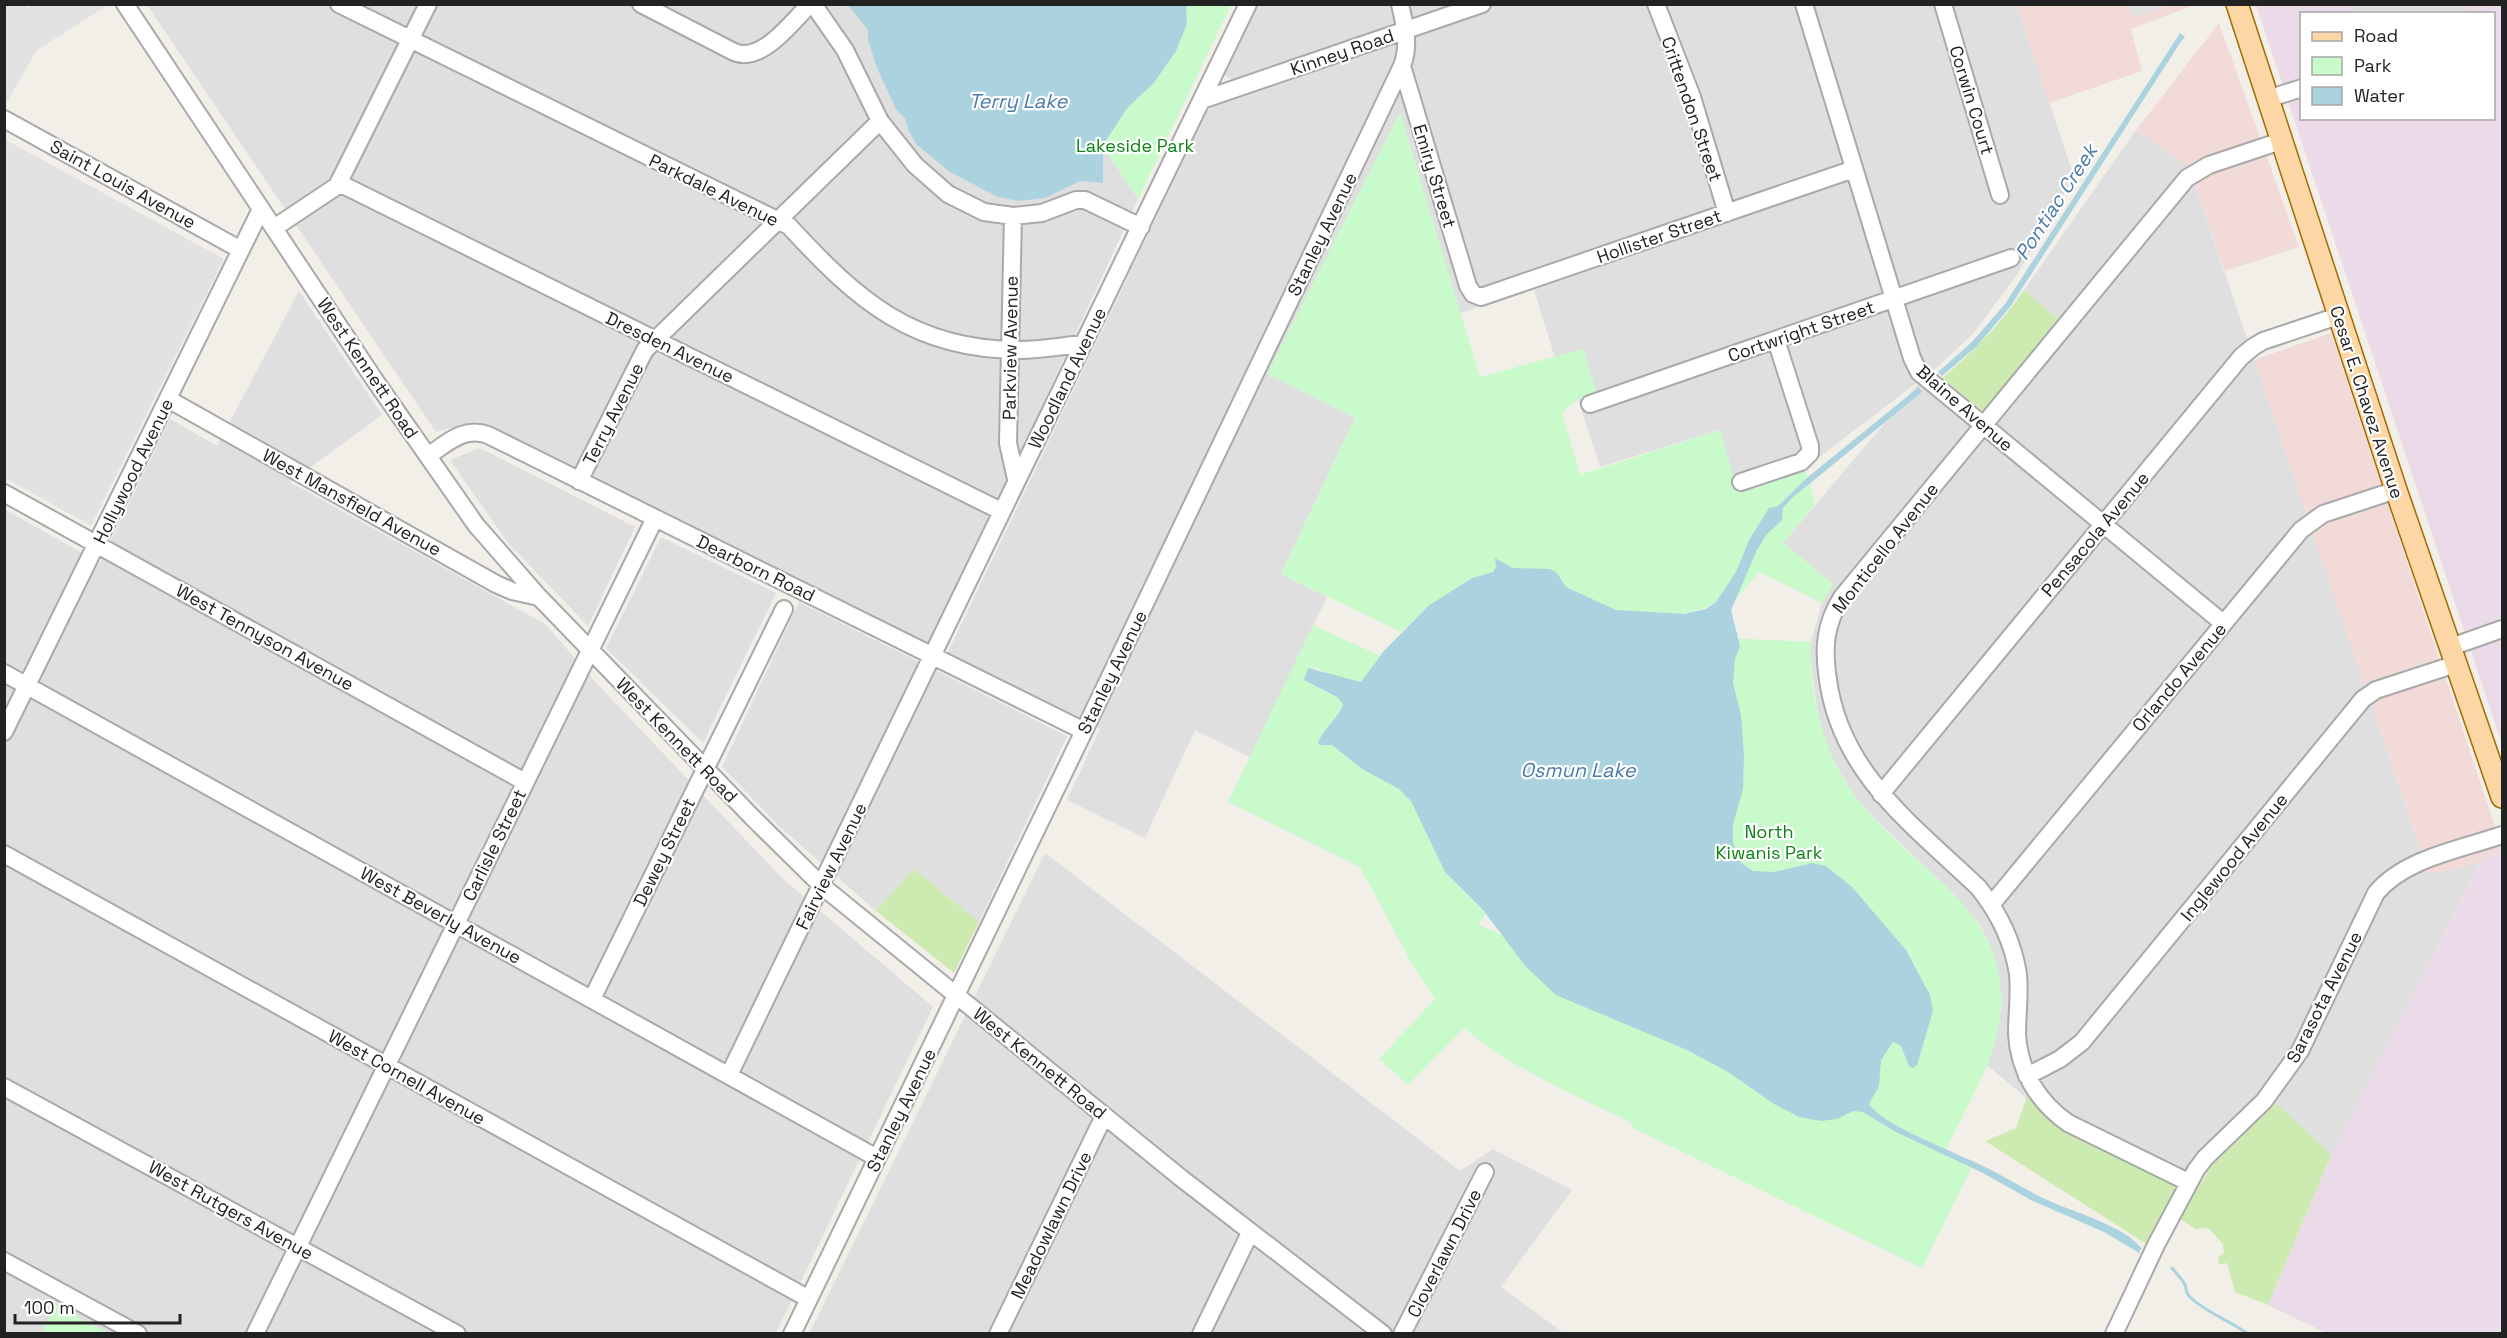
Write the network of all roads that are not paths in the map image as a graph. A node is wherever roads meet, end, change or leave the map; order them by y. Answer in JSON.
{"nodes":[{"id":1,"x":125,"y":4,"type":"edge"},
{"id":2,"x":339,"y":4,"type":"edge"},
{"id":3,"x":428,"y":4,"type":"edge"},
{"id":4,"x":641,"y":4,"type":"edge"},
{"id":5,"x":812,"y":4,"type":"edge"},
{"id":6,"x":1248,"y":4,"type":"edge"},
{"id":7,"x":1400,"y":4,"type":"edge"},
{"id":8,"x":1482,"y":4,"type":"edge"},
{"id":9,"x":1656,"y":4,"type":"edge"},
{"id":10,"x":1804,"y":4,"type":"edge"},
{"id":11,"x":1943,"y":4,"type":"edge"},
{"id":12,"x":2237,"y":4,"type":"edge"},
{"id":13,"x":1406,"y":30,"type":"junction"},
{"id":14,"x":410,"y":40,"type":"junction"},
{"id":15,"x":1402,"y":66,"type":"junction"},
{"id":16,"x":2300,"y":88,"type":"edge"},
{"id":17,"x":2267,"y":99,"type":"junction"},
{"id":18,"x":1202,"y":100,"type":"junction"},
{"id":19,"x":4,"y":119,"type":"edge"},
{"id":20,"x":880,"y":121,"type":"junction"},
{"id":21,"x":2281,"y":141,"type":"junction"},
{"id":22,"x":1854,"y":169,"type":"junction"},
{"id":23,"x":339,"y":183,"type":"junction"},
{"id":24,"x":2000,"y":195,"type":"dead end"},
{"id":25,"x":261,"y":209,"type":"junction"},
{"id":26,"x":1727,"y":213,"type":"junction"},
{"id":27,"x":1013,"y":216,"type":"junction"},
{"id":28,"x":777,"y":221,"type":"junction"},
{"id":29,"x":1141,"y":227,"type":"junction"},
{"id":30,"x":274,"y":228,"type":"junction"},
{"id":31,"x":241,"y":250,"type":"junction"},
{"id":32,"x":2011,"y":258,"type":"dead end"},
{"id":33,"x":1468,"y":286,"type":"joint"},
{"id":34,"x":1894,"y":300,"type":"junction"},
{"id":35,"x":2338,"y":316,"type":"junction"},
{"id":36,"x":656,"y":340,"type":"junction"},
{"id":37,"x":1776,"y":340,"type":"junction"},
{"id":38,"x":1083,"y":344,"type":"junction"},
{"id":39,"x":1010,"y":350,"type":"junction"},
{"id":40,"x":168,"y":399,"type":"junction"},
{"id":41,"x":1590,"y":404,"type":"dead end"},
{"id":42,"x":1983,"y":426,"type":"junction"},
{"id":43,"x":428,"y":456,"type":"junction"},
{"id":44,"x":1016,"y":479,"type":"junction"},
{"id":45,"x":579,"y":481,"type":"junction"},
{"id":46,"x":1741,"y":482,"type":"dead end"},
{"id":47,"x":2396,"y":490,"type":"junction"},
{"id":48,"x":4,"y":493,"type":"edge"},
{"id":49,"x":1001,"y":511,"type":"junction"},
{"id":50,"x":655,"y":518,"type":"junction"},
{"id":51,"x":2103,"y":525,"type":"junction"},
{"id":52,"x":97,"y":544,"type":"junction"},
{"id":53,"x":538,"y":597,"type":"junction"},
{"id":54,"x":784,"y":609,"type":"dead end"},
{"id":55,"x":2223,"y":623,"type":"junction"},
{"id":56,"x":2502,"y":628,"type":"edge"},
{"id":57,"x":590,"y":650,"type":"junction"},
{"id":58,"x":2453,"y":655,"type":"junction"},
{"id":59,"x":932,"y":656,"type":"junction"},
{"id":60,"x":4,"y":673,"type":"edge"},
{"id":61,"x":27,"y":686,"type":"junction"},
{"id":62,"x":4,"y":732,"type":"edge"},
{"id":63,"x":1084,"y":732,"type":"junction"},
{"id":64,"x":705,"y":769,"type":"junction"},
{"id":65,"x":525,"y":782,"type":"junction"},
{"id":66,"x":1881,"y":794,"type":"junction"},
{"id":67,"x":2502,"y":797,"type":"edge"},
{"id":68,"x":2502,"y":835,"type":"edge"},
{"id":69,"x":4,"y":854,"type":"edge"},
{"id":70,"x":822,"y":886,"type":"junction"},
{"id":71,"x":1991,"y":905,"type":"junction"},
{"id":72,"x":456,"y":924,"type":"junction"},
{"id":73,"x":956,"y":996,"type":"junction"},
{"id":74,"x":592,"y":999,"type":"junction"},
{"id":75,"x":386,"y":1065,"type":"junction"},
{"id":76,"x":729,"y":1075,"type":"junction"},
{"id":77,"x":2027,"y":1076,"type":"junction"},
{"id":78,"x":4,"y":1087,"type":"edge"},
{"id":79,"x":1104,"y":1116,"type":"junction"},
{"id":80,"x":877,"y":1158,"type":"junction"},
{"id":81,"x":1485,"y":1172,"type":"dead end"},
{"id":82,"x":2188,"y":1182,"type":"junction"},
{"id":83,"x":1250,"y":1233,"type":"junction"},
{"id":84,"x":297,"y":1247,"type":"junction"},
{"id":85,"x":4,"y":1261,"type":"edge"},
{"id":86,"x":808,"y":1299,"type":"junction"},
{"id":87,"x":138,"y":1334,"type":"edge"},
{"id":88,"x":255,"y":1334,"type":"edge"},
{"id":89,"x":457,"y":1334,"type":"edge"},
{"id":90,"x":792,"y":1334,"type":"edge"},
{"id":91,"x":998,"y":1334,"type":"edge"},
{"id":92,"x":1201,"y":1334,"type":"edge"},
{"id":93,"x":1383,"y":1334,"type":"edge"},
{"id":94,"x":1402,"y":1334,"type":"edge"},
{"id":95,"x":2114,"y":1334,"type":"edge"}],
"edges":[{"from":1,"to":25,"type":"street","name":"West Kennett Road"},
{"from":2,"to":14,"type":"street","name":"Parkdale Avenue"},
{"from":3,"to":14,"type":"street"},
{"from":4,"to":5,"type":"street"},
{"from":5,"to":20,"type":"street"},
{"from":6,"to":18,"type":"street","name":"Woodland Avenue"},
{"from":7,"to":13,"type":"street","name":"Stanley Avenue"},
{"from":8,"to":13,"type":"street","name":"Kinney Road"},
{"from":9,"to":26,"type":"street","name":"Crittendon Street"},
{"from":10,"to":22,"type":"street","name":"Blaine Avenue"},
{"from":11,"to":24,"type":"street","name":"Corwin Court"},
{"from":12,"to":17,"type":"main road","name":"Cesar E. Chavez Avenue"},
{"from":13,"to":15,"type":"street","name":"Stanley Avenue"},
{"from":13,"to":18,"type":"street","name":"Kinney Road"},
{"from":14,"to":23,"type":"street"},
{"from":14,"to":28,"type":"street","name":"Parkdale Avenue"},
{"from":15,"to":33,"type":"street","name":"Emiry Street"},
{"from":15,"to":63,"type":"street","name":"Stanley Avenue"},
{"from":16,"to":17,"type":"street"},
{"from":17,"to":21,"type":"main road","name":"Cesar E. Chavez Avenue"},
{"from":18,"to":29,"type":"street","name":"Woodland Avenue"},
{"from":19,"to":31,"type":"street","name":"Saint Louis Avenue"},
{"from":20,"to":27,"type":"street"},
{"from":20,"to":28,"type":"street","name":"Terry Avenue"},
{"from":21,"to":35,"type":"main road","name":"Cesar E. Chavez Avenue"},
{"from":21,"to":42,"type":"street","name":"Monticello Avenue"},
{"from":22,"to":26,"type":"street","name":"Hollister Street"},
{"from":22,"to":34,"type":"street","name":"Blaine Avenue"},
{"from":23,"to":30,"type":"street"},
{"from":23,"to":36,"type":"street","name":"Dresden Avenue"},
{"from":25,"to":30,"type":"street","name":"West Kennett Road"},
{"from":25,"to":31,"type":"street","name":"Hollywood Avenue"},
{"from":26,"to":33,"type":"street","name":"Hollister Street"},
{"from":27,"to":29,"type":"street"},
{"from":27,"to":39,"type":"street","name":"Parkview Avenue"},
{"from":28,"to":36,"type":"street","name":"Terry Avenue"},
{"from":28,"to":39,"type":"street","name":"Parkdale Avenue"},
{"from":29,"to":38,"type":"street","name":"Woodland Avenue"},
{"from":30,"to":43,"type":"street","name":"West Kennett Road"},
{"from":31,"to":40,"type":"street","name":"Hollywood Avenue"},
{"from":32,"to":34,"type":"street","name":"Cortwright Street"},
{"from":34,"to":37,"type":"street","name":"Cortwright Street"},
{"from":34,"to":42,"type":"street","name":"Blaine Avenue"},
{"from":35,"to":47,"type":"main road","name":"Cesar E. Chavez Avenue"},
{"from":35,"to":51,"type":"street","name":"Pensacola Avenue"},
{"from":36,"to":45,"type":"street","name":"Terry Avenue"},
{"from":36,"to":49,"type":"street","name":"Dresden Avenue"},
{"from":37,"to":41,"type":"street","name":"Cortwright Street"},
{"from":37,"to":46,"type":"street"},
{"from":38,"to":39,"type":"street","name":"Parkdale Avenue"},
{"from":38,"to":44,"type":"street","name":"Woodland Avenue"},
{"from":39,"to":44,"type":"street","name":"Parkview Avenue"},
{"from":40,"to":52,"type":"street","name":"Hollywood Avenue"},
{"from":40,"to":53,"type":"street","name":"West Mansfield Avenue"},
{"from":42,"to":51,"type":"street","name":"Blaine Avenue"},
{"from":42,"to":66,"type":"street","name":"Monticello Avenue"},
{"from":43,"to":45,"type":"street","name":"Dearborn Road"},
{"from":43,"to":53,"type":"street","name":"West Kennett Road"},
{"from":44,"to":49,"type":"street","name":"Woodland Avenue"},
{"from":45,"to":50,"type":"street","name":"Dearborn Road"},
{"from":47,"to":55,"type":"street","name":"Orlando Avenue"},
{"from":47,"to":58,"type":"main road","name":"Cesar E. Chavez Avenue"},
{"from":48,"to":52,"type":"street","name":"West Tennyson Avenue"},
{"from":49,"to":59,"type":"street","name":"Woodland Avenue"},
{"from":50,"to":57,"type":"street","name":"Carlisle Street"},
{"from":50,"to":59,"type":"street","name":"Dearborn Road"},
{"from":51,"to":55,"type":"street","name":"Blaine Avenue"},
{"from":51,"to":66,"type":"street","name":"Pensacola Avenue"},
{"from":52,"to":61,"type":"street","name":"Hollywood Avenue"},
{"from":52,"to":65,"type":"street","name":"West Tennyson Avenue"},
{"from":53,"to":57,"type":"street","name":"West Kennett Road"},
{"from":54,"to":64,"type":"street","name":"Dewey Street"},
{"from":55,"to":71,"type":"street","name":"Orlando Avenue"},
{"from":56,"to":58,"type":"street","name":"Inglewood Avenue"},
{"from":57,"to":64,"type":"street","name":"West Kennett Road"},
{"from":57,"to":65,"type":"street","name":"Carlisle Street"},
{"from":58,"to":67,"type":"main road","name":"Cesar E. Chavez Avenue"},
{"from":58,"to":77,"type":"street","name":"Inglewood Avenue"},
{"from":59,"to":63,"type":"street","name":"Dearborn Road"},
{"from":59,"to":70,"type":"street","name":"Fairview Avenue"},
{"from":60,"to":61,"type":"street","name":"West Beverly Avenue"},
{"from":61,"to":62,"type":"street","name":"Hollywood Avenue"},
{"from":61,"to":72,"type":"street","name":"West Beverly Avenue"},
{"from":63,"to":73,"type":"street","name":"Stanley Avenue"},
{"from":64,"to":70,"type":"street","name":"West Kennett Road"},
{"from":64,"to":74,"type":"street","name":"Dewey Street"},
{"from":65,"to":72,"type":"street","name":"Carlisle Street"},
{"from":66,"to":71,"type":"street","name":"Monticello Avenue"},
{"from":68,"to":82,"type":"street","name":"Sarasota Avenue"},
{"from":69,"to":75,"type":"street","name":"West Cornell Avenue"},
{"from":70,"to":73,"type":"street","name":"West Kennett Road"},
{"from":70,"to":76,"type":"street","name":"Fairview Avenue"},
{"from":71,"to":77,"type":"street","name":"Monticello Avenue"},
{"from":72,"to":74,"type":"street","name":"West Beverly Avenue"},
{"from":72,"to":75,"type":"street","name":"Carlisle Street"},
{"from":73,"to":79,"type":"street","name":"West Kennett Road"},
{"from":73,"to":80,"type":"street","name":"Stanley Avenue"},
{"from":74,"to":76,"type":"street","name":"West Beverly Avenue"},
{"from":75,"to":84,"type":"street","name":"Carlisle Street"},
{"from":75,"to":86,"type":"street","name":"West Cornell Avenue"},
{"from":76,"to":80,"type":"street","name":"West Beverly Avenue"},
{"from":77,"to":82,"type":"street","name":"Monticello Avenue"},
{"from":78,"to":84,"type":"street","name":"West Rutgers Avenue"},
{"from":79,"to":83,"type":"street","name":"West Kennett Road"},
{"from":79,"to":91,"type":"street","name":"Meadowlawn Drive"},
{"from":80,"to":86,"type":"street","name":"Stanley Avenue"},
{"from":81,"to":94,"type":"street","name":"Cloverlawn Drive"},
{"from":82,"to":95,"type":"street","name":"Sarasota Avenue"},
{"from":83,"to":92,"type":"street"},
{"from":83,"to":93,"type":"street","name":"West Kennett Road"},
{"from":84,"to":88,"type":"street","name":"Carlisle Street"},
{"from":84,"to":89,"type":"street","name":"West Rutgers Avenue"},
{"from":85,"to":87,"type":"street"},
{"from":86,"to":90,"type":"street","name":"Stanley Avenue"}]}
